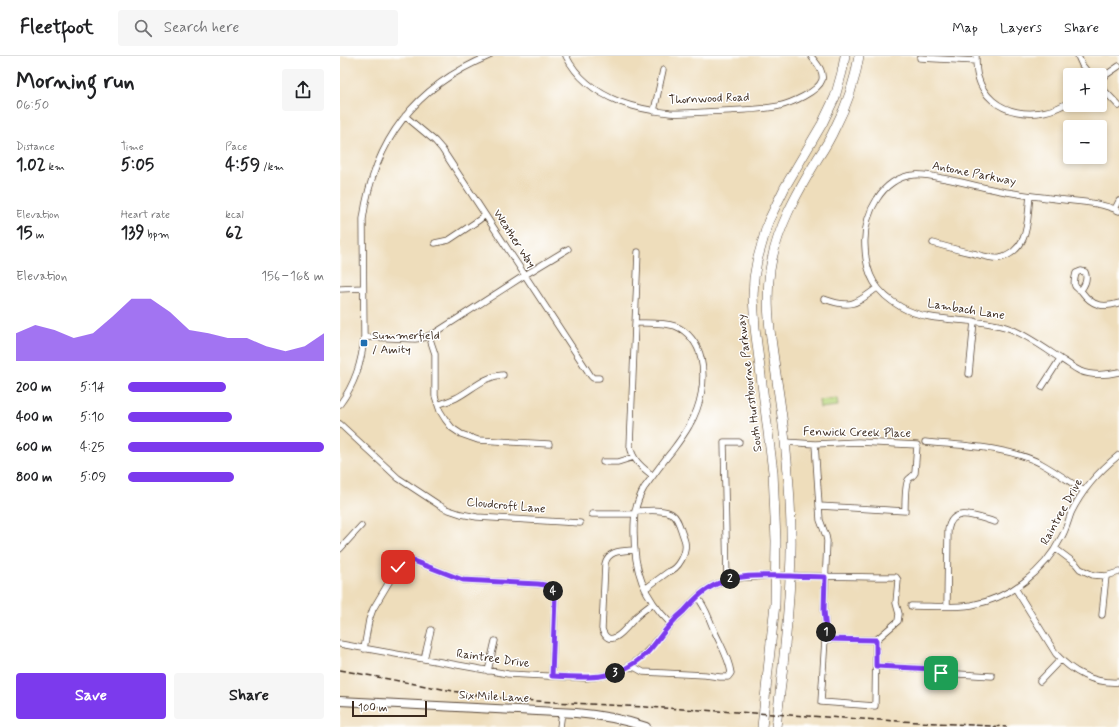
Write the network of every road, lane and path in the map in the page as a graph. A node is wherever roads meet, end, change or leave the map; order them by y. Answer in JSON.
{"nodes":[{"id":1,"x":489,"y":56,"type":"edge"},
{"id":2,"x":566,"y":56,"type":"edge"},
{"id":3,"x":811,"y":56,"type":"edge"},
{"id":4,"x":845,"y":56,"type":"edge"},
{"id":5,"x":859,"y":56,"type":"edge"},
{"id":6,"x":1078,"y":56,"type":"edge"},
{"id":7,"x":920,"y":58,"type":"dead end"},
{"id":8,"x":976,"y":59,"type":"edge"},
{"id":9,"x":1119,"y":66,"type":"edge"},
{"id":10,"x":1085,"y":68,"type":"edge"},
{"id":11,"x":663,"y":70,"type":"dead end"},
{"id":12,"x":1107,"y":74,"type":"edge"},
{"id":13,"x":1107,"y":93,"type":"edge"},
{"id":14,"x":1063,"y":106,"type":"edge"},
{"id":15,"x":1119,"y":106,"type":"edge"},
{"id":16,"x":654,"y":111,"type":"junction"},
{"id":17,"x":405,"y":116,"type":"junction"},
{"id":18,"x":1030,"y":196,"type":"junction"},
{"id":19,"x":1119,"y":201,"type":"edge"},
{"id":20,"x":1117,"y":210,"type":"edge"},
{"id":21,"x":485,"y":215,"type":"junction"},
{"id":22,"x":435,"y":243,"type":"dead end"},
{"id":23,"x":933,"y":243,"type":"dead end"},
{"id":24,"x":568,"y":249,"type":"dead end"},
{"id":25,"x":638,"y":252,"type":"dead end"},
{"id":26,"x":524,"y":275,"type":"junction"},
{"id":27,"x":364,"y":288,"type":"junction"},
{"id":28,"x":877,"y":288,"type":"junction"},
{"id":29,"x":340,"y":289,"type":"edge"},
{"id":30,"x":1081,"y":290,"type":"dead end"},
{"id":31,"x":824,"y":299,"type":"dead end"},
{"id":32,"x":1119,"y":303,"type":"edge"},
{"id":33,"x":974,"y":321,"type":"junction"},
{"id":34,"x":635,"y":323,"type":"junction"},
{"id":35,"x":429,"y":336,"type":"junction"},
{"id":36,"x":364,"y":337,"type":"junction"},
{"id":37,"x":1060,"y":359,"type":"junction"},
{"id":38,"x":1119,"y":372,"type":"edge"},
{"id":39,"x":969,"y":374,"type":"dead end"},
{"id":40,"x":503,"y":375,"type":"dead end"},
{"id":41,"x":599,"y":378,"type":"dead end"},
{"id":42,"x":1042,"y":386,"type":"dead end"},
{"id":43,"x":340,"y":404,"type":"edge"},
{"id":44,"x":438,"y":405,"type":"junction"},
{"id":45,"x":340,"y":424,"type":"edge"},
{"id":46,"x":739,"y":442,"type":"dead end"},
{"id":47,"x":785,"y":442,"type":"junction"},
{"id":48,"x":925,"y":442,"type":"dead end"},
{"id":49,"x":549,"y":444,"type":"dead end"},
{"id":50,"x":815,"y":444,"type":"junction"},
{"id":51,"x":1119,"y":455,"type":"edge"},
{"id":52,"x":634,"y":458,"type":"junction"},
{"id":53,"x":603,"y":462,"type":"dead end"},
{"id":54,"x":653,"y":476,"type":"junction"},
{"id":55,"x":1084,"y":491,"type":"junction"},
{"id":56,"x":819,"y":506,"type":"junction"},
{"id":57,"x":634,"y":513,"type":"junction"},
{"id":58,"x":592,"y":514,"type":"dead end"},
{"id":59,"x":995,"y":522,"type":"dead end"},
{"id":60,"x":580,"y":523,"type":"dead end"},
{"id":61,"x":361,"y":526,"type":"dead end"},
{"id":62,"x":340,"y":549,"type":"edge"},
{"id":63,"x":1056,"y":549,"type":"junction"},
{"id":64,"x":634,"y":550,"type":"junction"},
{"id":65,"x":1119,"y":572,"type":"edge"},
{"id":66,"x":776,"y":575,"type":"junction"},
{"id":67,"x":790,"y":576,"type":"junction"},
{"id":68,"x":1106,"y":576,"type":"junction"},
{"id":69,"x":825,"y":577,"type":"junction"},
{"id":70,"x":727,"y":580,"type":"junction"},
{"id":71,"x":1015,"y":588,"type":"junction"},
{"id":72,"x":644,"y":589,"type":"junction"},
{"id":73,"x":697,"y":597,"type":"junction"},
{"id":74,"x":653,"y":603,"type":"junction"},
{"id":75,"x":911,"y":606,"type":"dead end"},
{"id":76,"x":947,"y":606,"type":"junction"},
{"id":77,"x":1102,"y":615,"type":"dead end"},
{"id":78,"x":671,"y":624,"type":"junction"},
{"id":79,"x":431,"y":630,"type":"dead end"},
{"id":80,"x":825,"y":639,"type":"junction"},
{"id":81,"x":876,"y":640,"type":"junction"},
{"id":82,"x":495,"y":641,"type":"dead end"},
{"id":83,"x":340,"y":644,"type":"edge"},
{"id":84,"x":364,"y":648,"type":"junction"},
{"id":85,"x":424,"y":659,"type":"junction"},
{"id":86,"x":1061,"y":659,"type":"junction"},
{"id":87,"x":876,"y":666,"type":"junction"},
{"id":88,"x":628,"y":667,"type":"junction"},
{"id":89,"x":488,"y":671,"type":"junction"},
{"id":90,"x":552,"y":676,"type":"junction"},
{"id":91,"x":992,"y":676,"type":"dead end"},
{"id":92,"x":1040,"y":681,"type":"dead end"},
{"id":93,"x":1119,"y":682,"type":"edge"},
{"id":94,"x":340,"y":701,"type":"edge"},
{"id":95,"x":562,"y":712,"type":"junction"},
{"id":96,"x":560,"y":727,"type":"edge"},
{"id":97,"x":646,"y":727,"type":"edge"},
{"id":98,"x":762,"y":727,"type":"edge"},
{"id":99,"x":776,"y":727,"type":"edge"}],
"edges":[{"from":1,"to":17,"type":"street"},
{"from":2,"to":16,"type":"street","name":"Thornwood Road"},
{"from":3,"to":16,"type":"street","name":"Thornwood Road"},
{"from":4,"to":66,"type":"main road","name":"South Hurstbourne Parkway"},
{"from":5,"to":47,"type":"main road"},
{"from":6,"to":10,"type":"street"},
{"from":7,"to":8,"type":"street"},
{"from":8,"to":14,"type":"street"},
{"from":9,"to":12,"type":"street"},
{"from":11,"to":16,"type":"street"},
{"from":13,"to":15,"type":"street"},
{"from":17,"to":21,"type":"street","name":"Weather Way"},
{"from":17,"to":27,"type":"street"},
{"from":18,"to":20,"type":"street","name":"Antone Parkway"},
{"from":18,"to":23,"type":"street"},
{"from":18,"to":28,"type":"street","name":"Antone Parkway"},
{"from":19,"to":20,"type":"street"},
{"from":21,"to":22,"type":"street"},
{"from":21,"to":26,"type":"street","name":"Weather Way"},
{"from":24,"to":26,"type":"street"},
{"from":25,"to":34,"type":"street"},
{"from":26,"to":35,"type":"street"},
{"from":26,"to":41,"type":"street","name":"Weather Way"},
{"from":27,"to":29,"type":"street"},
{"from":27,"to":36,"type":"street"},
{"from":28,"to":31,"type":"street"},
{"from":28,"to":33,"type":"street","name":"Lambach Lane"},
{"from":30,"to":32,"type":"street"},
{"from":33,"to":37,"type":"street","name":"Lambach Lane"},
{"from":33,"to":39,"type":"street"},
{"from":34,"to":52,"type":"street"},
{"from":34,"to":54,"type":"street"},
{"from":35,"to":36,"type":"street"},
{"from":35,"to":44,"type":"street"},
{"from":36,"to":43,"type":"street"},
{"from":37,"to":38,"type":"street","name":"Lambach Lane"},
{"from":37,"to":42,"type":"street"},
{"from":40,"to":44,"type":"street"},
{"from":44,"to":49,"type":"street"},
{"from":45,"to":60,"type":"street","name":"Cloudcroft Lane"},
{"from":46,"to":70,"type":"street"},
{"from":47,"to":50,"type":"street","name":"Fenwick Creek Place"},
{"from":47,"to":67,"type":"main road"},
{"from":48,"to":55,"type":"street"},
{"from":50,"to":56,"type":"street"},
{"from":50,"to":56,"type":"street","name":"Fenwick Creek Place"},
{"from":51,"to":55,"type":"street","name":"Raintree Drive"},
{"from":52,"to":53,"type":"street"},
{"from":52,"to":54,"type":"street"},
{"from":54,"to":57,"type":"street"},
{"from":55,"to":63,"type":"street","name":"Raintree Drive"},
{"from":56,"to":69,"type":"street"},
{"from":57,"to":58,"type":"street"},
{"from":57,"to":64,"type":"street"},
{"from":57,"to":72,"type":"street"},
{"from":59,"to":76,"type":"street"},
{"from":61,"to":62,"type":"street"},
{"from":63,"to":68,"type":"street"},
{"from":63,"to":71,"type":"street","name":"Raintree Drive"},
{"from":64,"to":72,"type":"street"},
{"from":64,"to":74,"type":"street"},
{"from":65,"to":68,"type":"street"},
{"from":66,"to":67,"type":"street","name":"Raintree Drive"},
{"from":66,"to":70,"type":"street","name":"Raintree Drive"},
{"from":66,"to":98,"type":"main road","name":"South Hurstbourne Parkway"},
{"from":67,"to":69,"type":"street","name":"Raintree Drive"},
{"from":67,"to":99,"type":"main road"},
{"from":68,"to":77,"type":"street"},
{"from":69,"to":80,"type":"street"},
{"from":69,"to":81,"type":"street","name":"Raintree Drive"},
{"from":70,"to":73,"type":"street","name":"Raintree Drive"},
{"from":71,"to":76,"type":"street","name":"Raintree Drive"},
{"from":71,"to":86,"type":"street"},
{"from":72,"to":74,"type":"street"},
{"from":73,"to":78,"type":"street","name":"Raintree Drive"},
{"from":73,"to":88,"type":"street"},
{"from":74,"to":78,"type":"street"},
{"from":75,"to":76,"type":"street","name":"Raintree Drive"},
{"from":78,"to":88,"type":"street","name":"Raintree Drive"},
{"from":79,"to":85,"type":"street"},
{"from":80,"to":81,"type":"street"},
{"from":80,"to":87,"type":"street"},
{"from":81,"to":87,"type":"street"},
{"from":82,"to":89,"type":"street"},
{"from":83,"to":84,"type":"street","name":"Raintree Drive"},
{"from":84,"to":85,"type":"street","name":"Raintree Drive"},
{"from":84,"to":90,"type":"street"},
{"from":85,"to":89,"type":"street","name":"Raintree Drive"},
{"from":86,"to":92,"type":"street"},
{"from":86,"to":93,"type":"street"},
{"from":87,"to":91,"type":"street"},
{"from":88,"to":90,"type":"street","name":"Raintree Drive"},
{"from":89,"to":90,"type":"street","name":"Raintree Drive"},
{"from":94,"to":95,"type":"street","name":"Six Mile Lane"},
{"from":95,"to":96,"type":"street"},
{"from":95,"to":97,"type":"street","name":"Six Mile Lane"}]}
